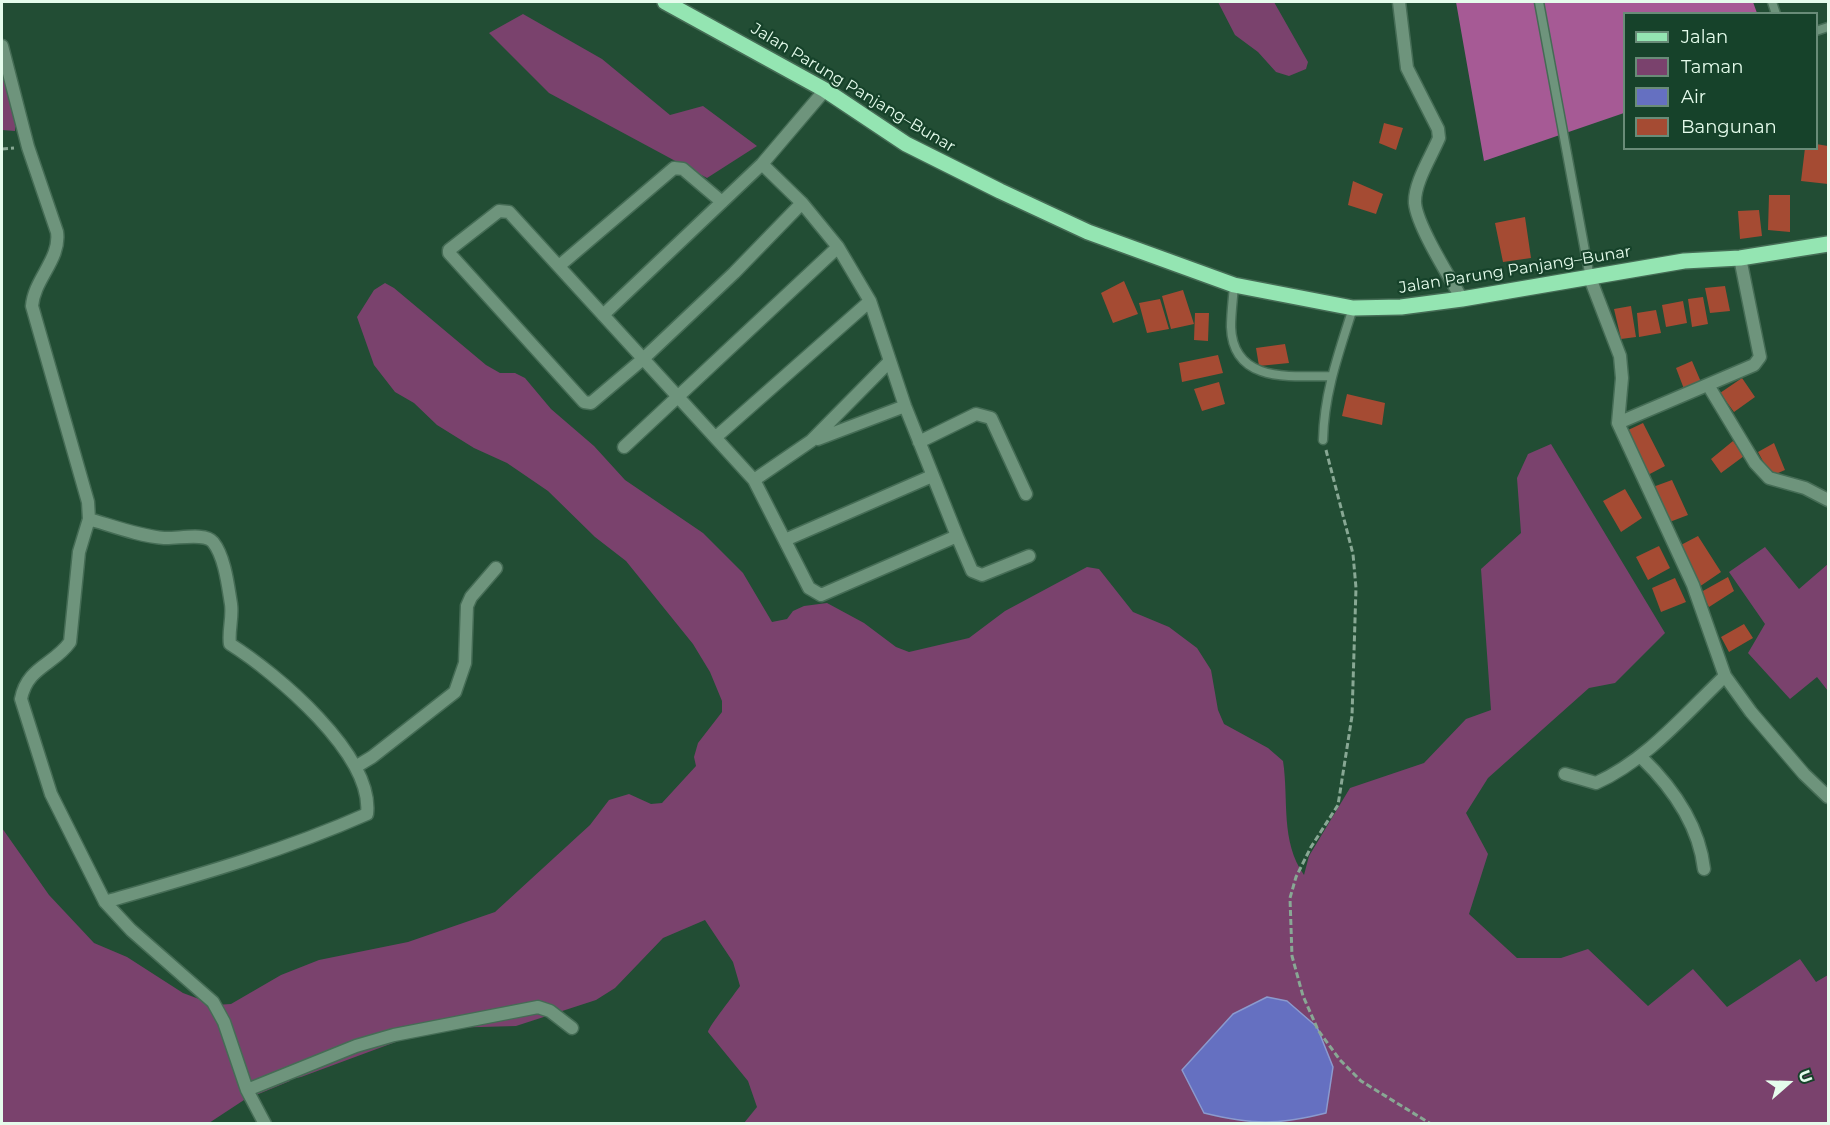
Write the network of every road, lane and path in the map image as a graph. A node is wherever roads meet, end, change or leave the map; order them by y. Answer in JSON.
{"nodes":[{"id":1,"x":664,"y":2,"type":"edge"},
{"id":2,"x":1399,"y":2,"type":"edge"},
{"id":3,"x":1539,"y":2,"type":"edge"},
{"id":4,"x":2,"y":46,"type":"edge"},
{"id":5,"x":825,"y":90,"type":"junction"},
{"id":6,"x":762,"y":164,"type":"junction"},
{"id":7,"x":722,"y":202,"type":"junction"},
{"id":8,"x":802,"y":203,"type":"junction"},
{"id":9,"x":1828,"y":244,"type":"edge"},
{"id":10,"x":838,"y":247,"type":"junction"},
{"id":11,"x":1740,"y":258,"type":"junction"},
{"id":12,"x":559,"y":266,"type":"junction"},
{"id":13,"x":1590,"y":278,"type":"junction"},
{"id":14,"x":1234,"y":285,"type":"junction"},
{"id":15,"x":1462,"y":299,"type":"junction"},
{"id":16,"x":870,"y":301,"type":"junction"},
{"id":17,"x":1353,"y":308,"type":"junction"},
{"id":18,"x":603,"y":315,"type":"junction"},
{"id":19,"x":643,"y":359,"type":"junction"},
{"id":20,"x":890,"y":361,"type":"junction"},
{"id":21,"x":1331,"y":376,"type":"junction"},
{"id":22,"x":1708,"y":385,"type":"junction"},
{"id":23,"x":678,"y":397,"type":"junction"},
{"id":24,"x":905,"y":406,"type":"junction"},
{"id":25,"x":1618,"y":423,"type":"junction"},
{"id":26,"x":716,"y":437,"type":"junction"},
{"id":27,"x":1323,"y":440,"type":"joint"},
{"id":28,"x":812,"y":441,"type":"junction"},
{"id":29,"x":919,"y":442,"type":"junction"},
{"id":30,"x":624,"y":447,"type":"dead end"},
{"id":31,"x":932,"y":476,"type":"junction"},
{"id":32,"x":754,"y":480,"type":"junction"},
{"id":33,"x":1026,"y":494,"type":"dead end"},
{"id":34,"x":1828,"y":500,"type":"edge"},
{"id":35,"x":89,"y":519,"type":"junction"},
{"id":36,"x":957,"y":536,"type":"junction"},
{"id":37,"x":785,"y":540,"type":"junction"},
{"id":38,"x":1029,"y":556,"type":"dead end"},
{"id":39,"x":496,"y":568,"type":"dead end"},
{"id":40,"x":1725,"y":676,"type":"junction"},
{"id":41,"x":1641,"y":757,"type":"junction"},
{"id":42,"x":357,"y":766,"type":"junction"},
{"id":43,"x":1565,"y":774,"type":"dead end"},
{"id":44,"x":1828,"y":797,"type":"edge"},
{"id":45,"x":1704,"y":869,"type":"dead end"},
{"id":46,"x":105,"y":902,"type":"junction"},
{"id":47,"x":572,"y":1028,"type":"dead end"},
{"id":48,"x":247,"y":1090,"type":"junction"},
{"id":49,"x":265,"y":1124,"type":"edge"},
{"id":50,"x":1431,"y":1124,"type":"edge"}],
"edges":[{"from":1,"to":5,"type":"main road","name":"Jalan Parung Panjang–Bunar"},
{"from":2,"to":15,"type":"street"},
{"from":3,"to":13,"type":"lane"},
{"from":4,"to":35,"type":"street"},
{"from":5,"to":6,"type":"street"},
{"from":5,"to":14,"type":"main road","name":"Jalan Parung Panjang–Bunar"},
{"from":6,"to":7,"type":"street"},
{"from":6,"to":8,"type":"street"},
{"from":7,"to":12,"type":"street"},
{"from":7,"to":18,"type":"street"},
{"from":8,"to":10,"type":"street"},
{"from":8,"to":19,"type":"street"},
{"from":9,"to":11,"type":"main road","name":"Jalan Parung Panjang–Bunar"},
{"from":10,"to":16,"type":"street"},
{"from":10,"to":23,"type":"street"},
{"from":11,"to":13,"type":"main road","name":"Jalan Parung Panjang–Bunar"},
{"from":11,"to":22,"type":"street"},
{"from":12,"to":18,"type":"street"},
{"from":12,"to":19,"type":"street"},
{"from":13,"to":15,"type":"main road","name":"Jalan Parung Panjang–Bunar"},
{"from":13,"to":25,"type":"street"},
{"from":14,"to":17,"type":"main road","name":"Jalan Parung Panjang–Bunar"},
{"from":14,"to":21,"type":"lane"},
{"from":15,"to":17,"type":"main road","name":"Jalan Parung Panjang–Bunar"},
{"from":16,"to":20,"type":"street"},
{"from":16,"to":26,"type":"street"},
{"from":17,"to":21,"type":"lane"},
{"from":18,"to":19,"type":"street"},
{"from":19,"to":23,"type":"street"},
{"from":20,"to":24,"type":"street"},
{"from":20,"to":28,"type":"street"},
{"from":21,"to":27,"type":"lane"},
{"from":22,"to":25,"type":"street"},
{"from":22,"to":34,"type":"street"},
{"from":23,"to":26,"type":"street"},
{"from":23,"to":30,"type":"street"},
{"from":24,"to":28,"type":"street"},
{"from":24,"to":29,"type":"street"},
{"from":25,"to":40,"type":"street"},
{"from":26,"to":32,"type":"street"},
{"from":27,"to":50,"type":"path"},
{"from":28,"to":32,"type":"street"},
{"from":29,"to":31,"type":"street"},
{"from":29,"to":33,"type":"street"},
{"from":31,"to":36,"type":"street"},
{"from":31,"to":37,"type":"street"},
{"from":32,"to":37,"type":"street"},
{"from":35,"to":42,"type":"street"},
{"from":35,"to":46,"type":"street"},
{"from":36,"to":37,"type":"street"},
{"from":36,"to":38,"type":"street"},
{"from":39,"to":42,"type":"street"},
{"from":40,"to":41,"type":"street"},
{"from":40,"to":44,"type":"street"},
{"from":41,"to":43,"type":"street"},
{"from":41,"to":45,"type":"street"},
{"from":42,"to":46,"type":"street"},
{"from":46,"to":48,"type":"street"},
{"from":47,"to":48,"type":"street"},
{"from":48,"to":49,"type":"street"}]}
